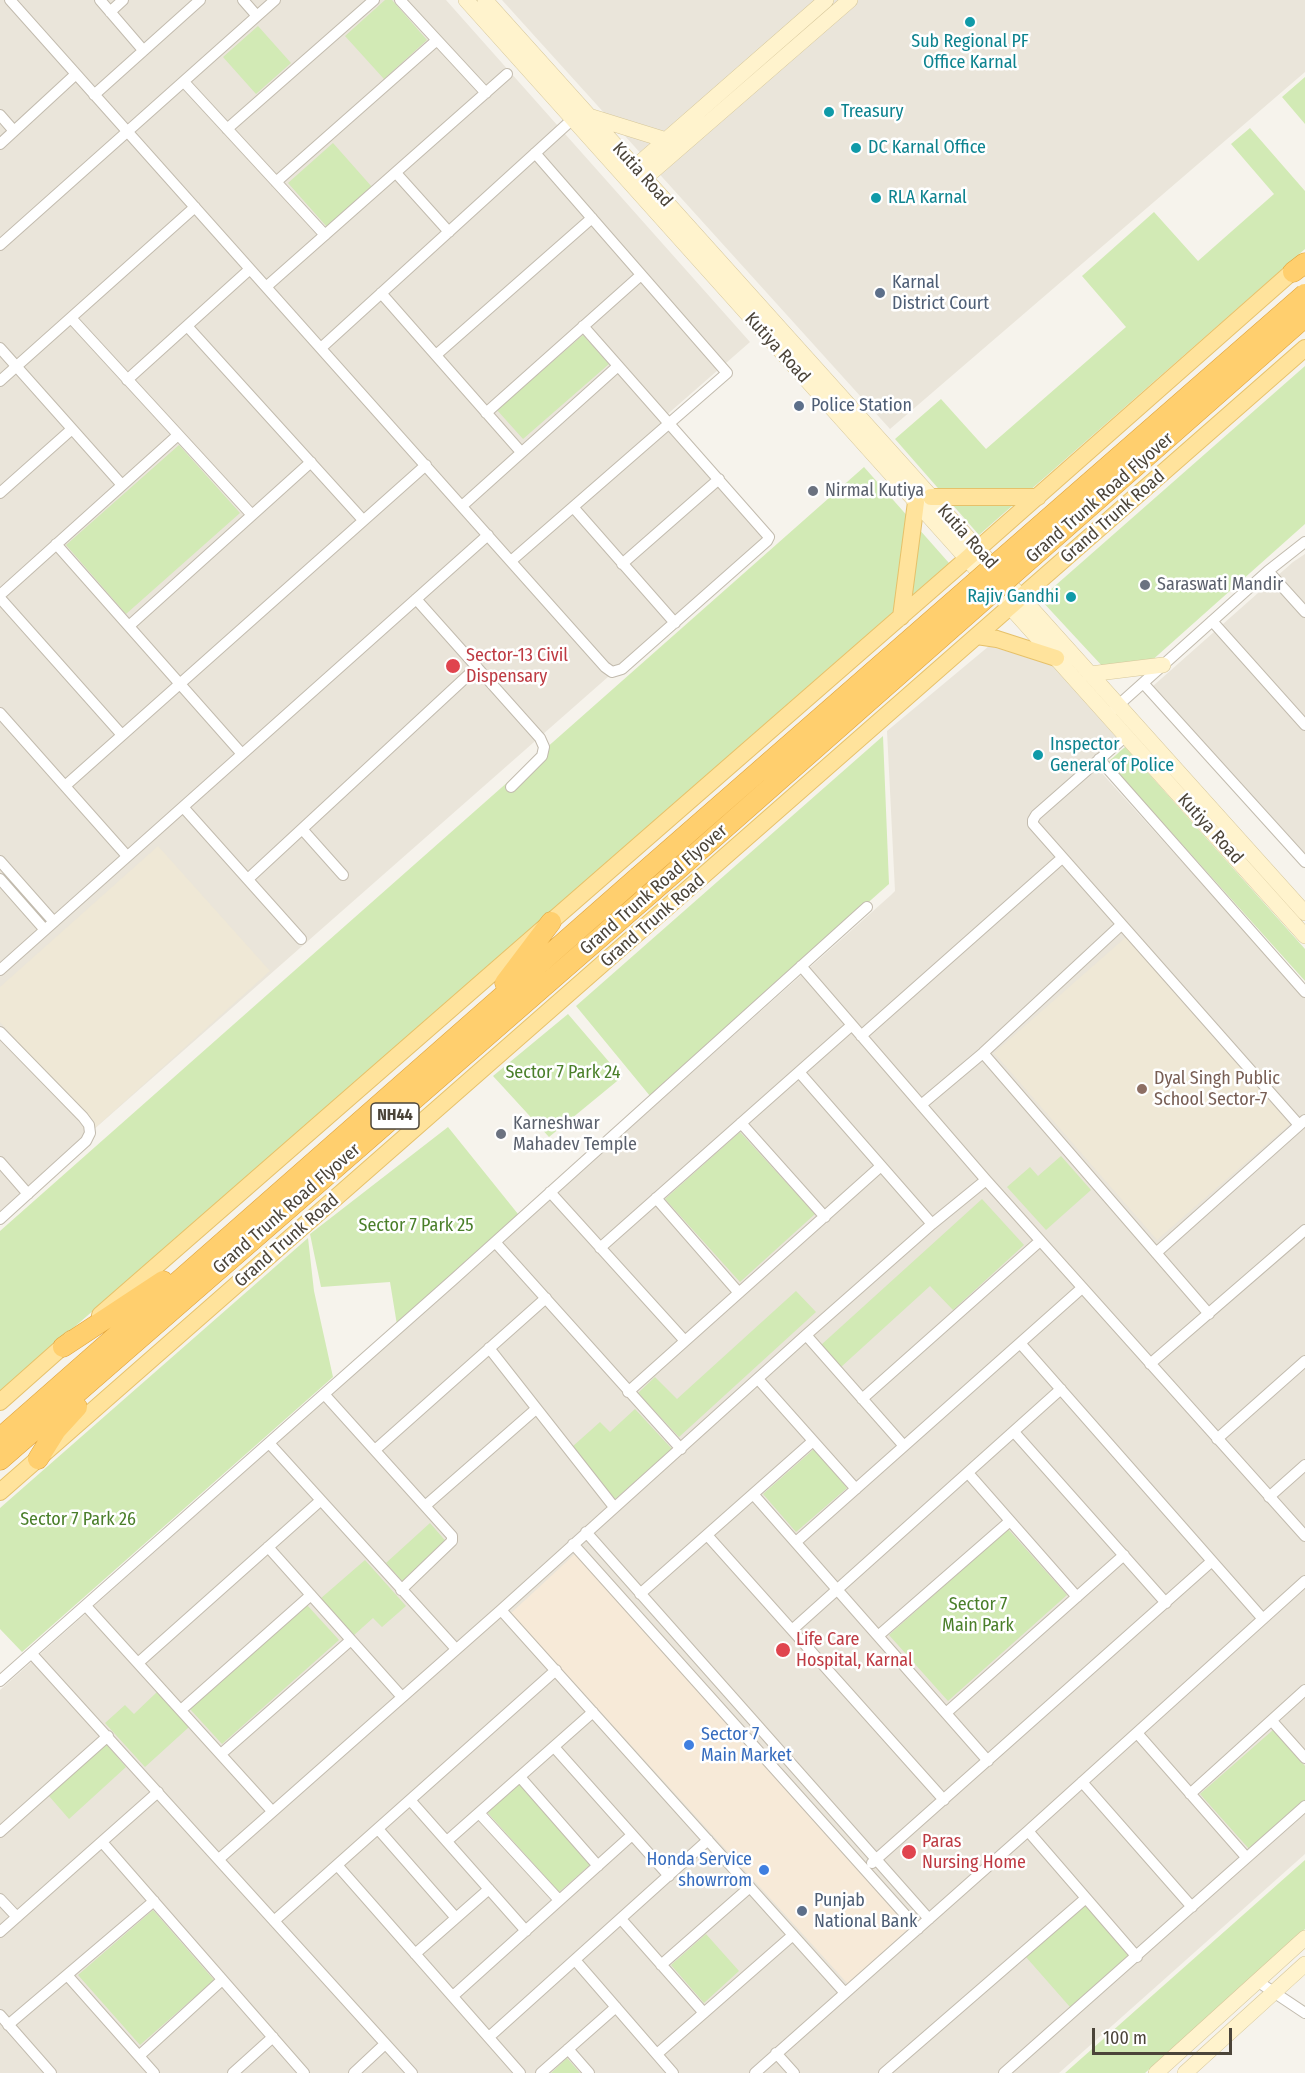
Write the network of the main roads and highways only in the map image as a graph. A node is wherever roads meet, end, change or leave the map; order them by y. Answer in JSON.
{"nodes":[{"id":1,"x":1301,"y":265,"type":"edge"},
{"id":2,"x":1305,"y":294,"type":"edge"},
{"id":3,"x":1305,"y":317,"type":"edge"},
{"id":4,"x":1305,"y":348,"type":"edge"},
{"id":5,"x":1038,"y":497,"type":"junction"},
{"id":6,"x":901,"y":617,"type":"junction"},
{"id":7,"x":977,"y":636,"type":"junction"},
{"id":8,"x":1055,"y":649,"type":"road end"},
{"id":9,"x":551,"y":922,"type":"junction"},
{"id":10,"x":477,"y":1018,"type":"junction"},
{"id":11,"x":200,"y":1262,"type":"junction"},
{"id":12,"x":139,"y":1338,"type":"junction"},
{"id":13,"x":63,"y":1347,"type":"junction"},
{"id":14,"x":0,"y":1402,"type":"edge"},
{"id":15,"x":0,"y":1438,"type":"edge"},
{"id":16,"x":38,"y":1459,"type":"junction"},
{"id":17,"x":0,"y":1460,"type":"edge"},
{"id":18,"x":0,"y":1492,"type":"edge"}],
"edges":[{"from":1,"to":5,"type":"main road"},
{"from":2,"to":10,"type":"highway","name":"Grand Trunk Road Flyover","number":"NH44","bridge":true},
{"from":3,"to":12,"type":"highway","name":"Grand Trunk Road Flyover","number":"NH44","bridge":true},
{"from":4,"to":7,"type":"main road","name":"Grand Trunk Road"},
{"from":5,"to":6,"type":"main road"},
{"from":5,"to":6,"type":"main road"},
{"from":6,"to":9,"type":"main road"},
{"from":7,"to":8,"type":"main road"},
{"from":7,"to":16,"type":"main road","name":"Grand Trunk Road"},
{"from":9,"to":10,"type":"highway"},
{"from":9,"to":13,"type":"main road"},
{"from":10,"to":11,"type":"highway","number":"NH44"},
{"from":11,"to":13,"type":"highway"},
{"from":11,"to":15,"type":"highway","name":"Grand Trunk Road Flyover","number":"NH44"},
{"from":12,"to":16,"type":"highway"},
{"from":12,"to":17,"type":"highway","name":"Grand Trunk Road Flyover","number":"NH44"},
{"from":13,"to":14,"type":"main road"},
{"from":16,"to":18,"type":"main road","name":"Grand Trunk Road"}]}
